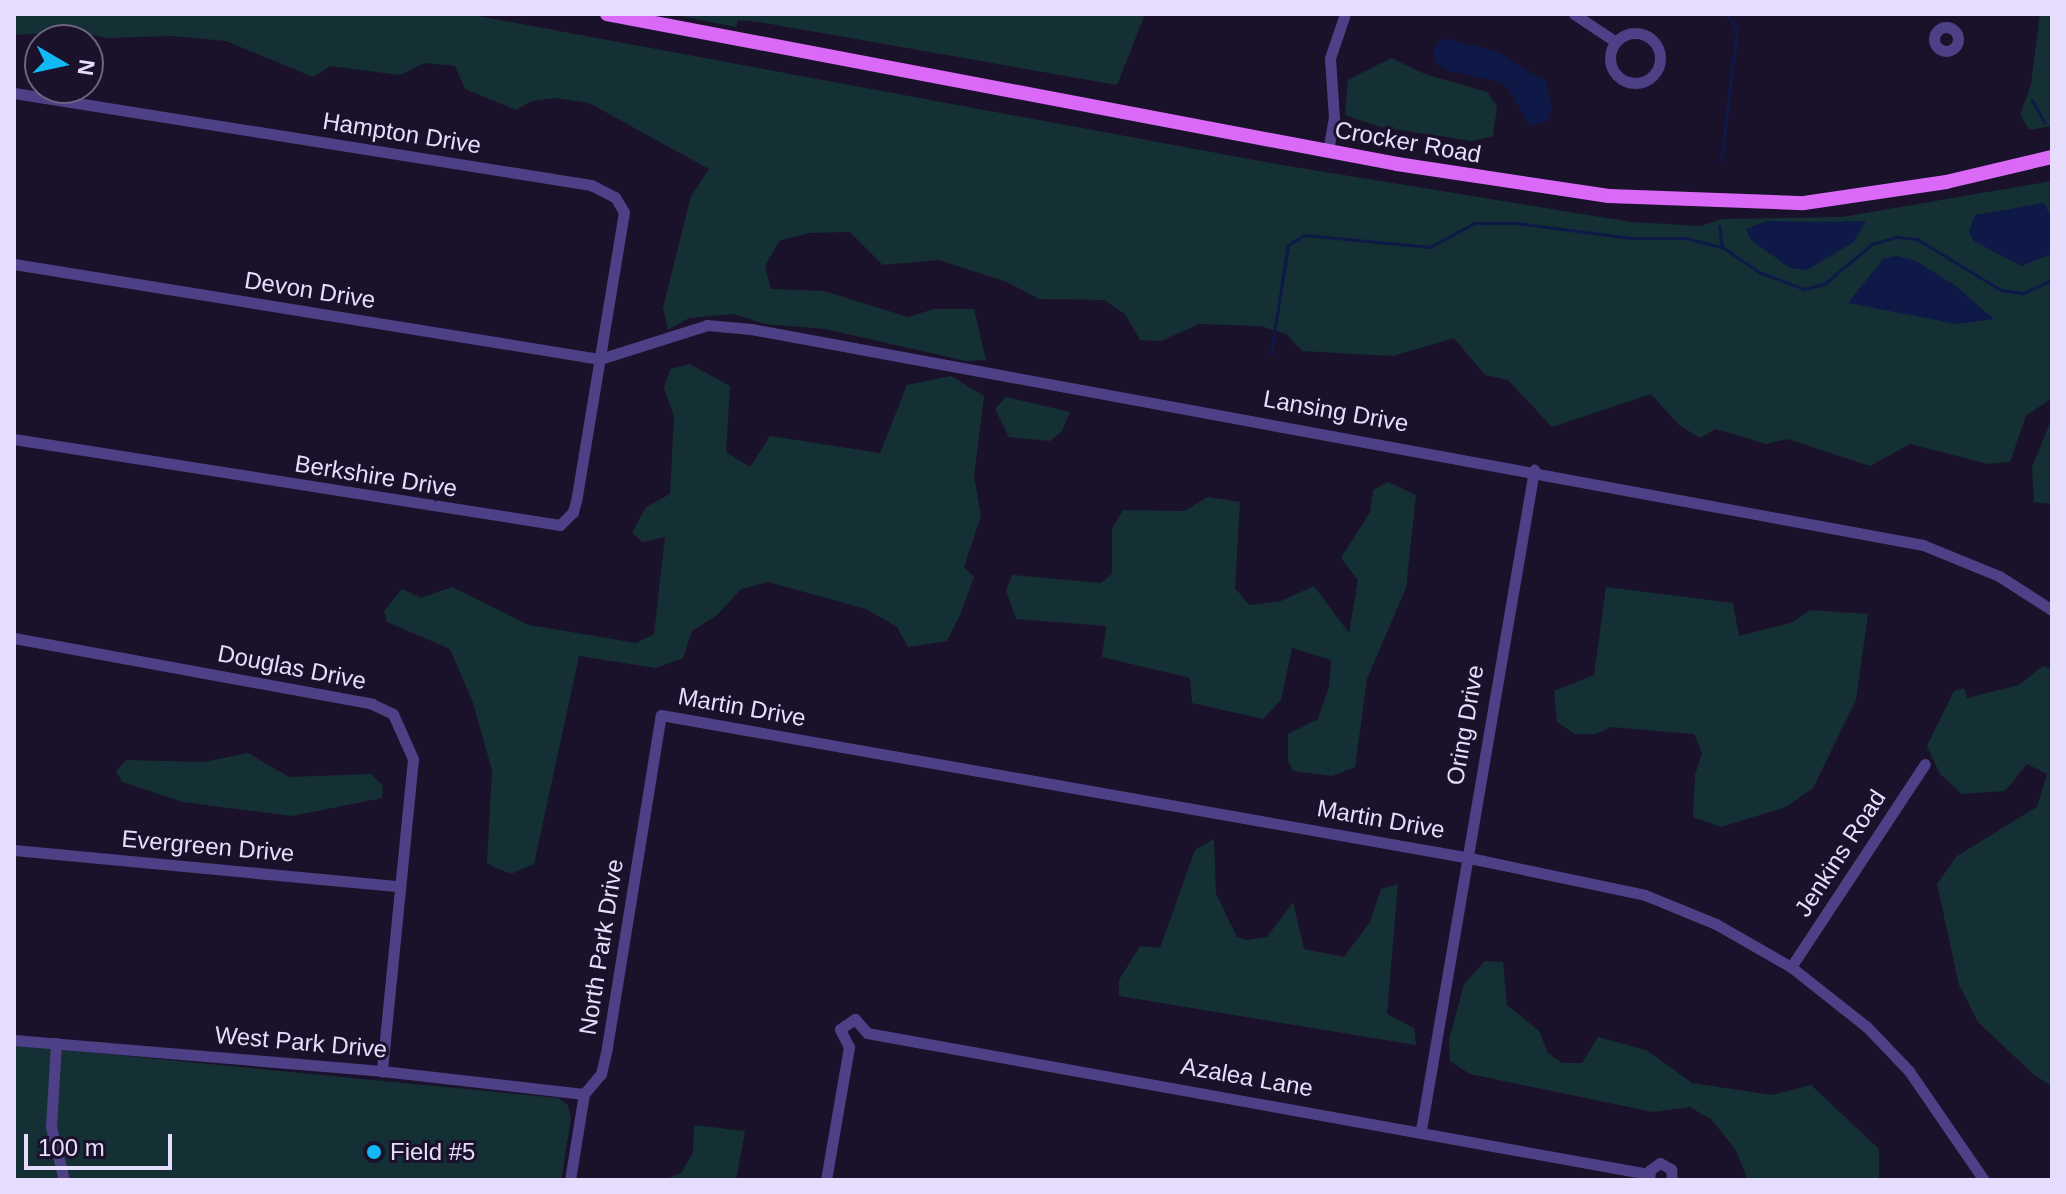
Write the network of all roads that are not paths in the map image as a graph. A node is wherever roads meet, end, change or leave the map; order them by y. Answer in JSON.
{"nodes":[{"id":1,"x":607,"y":14,"type":"edge"},
{"id":2,"x":1345,"y":14,"type":"edge"},
{"id":3,"x":1574,"y":14,"type":"edge"},
{"id":4,"x":1938,"y":14,"type":"edge"},
{"id":5,"x":1939,"y":30,"type":"dead end"},
{"id":6,"x":1616,"y":42,"type":"junction"},
{"id":7,"x":14,"y":93,"type":"edge"},
{"id":8,"x":1328,"y":151,"type":"junction"},
{"id":9,"x":2052,"y":157,"type":"edge"},
{"id":10,"x":14,"y":264,"type":"edge"},
{"id":11,"x":600,"y":359,"type":"junction"},
{"id":12,"x":14,"y":439,"type":"edge"},
{"id":13,"x":1534,"y":470,"type":"junction"},
{"id":14,"x":2052,"y":610,"type":"edge"},
{"id":15,"x":14,"y":638,"type":"edge"},
{"id":16,"x":661,"y":715,"type":"joint"},
{"id":17,"x":1925,"y":764,"type":"dead end"},
{"id":18,"x":14,"y":850,"type":"edge"},
{"id":19,"x":1465,"y":857,"type":"junction"},
{"id":20,"x":398,"y":886,"type":"junction"},
{"id":21,"x":1791,"y":967,"type":"junction"},
{"id":22,"x":867,"y":1033,"type":"junction"},
{"id":23,"x":14,"y":1040,"type":"edge"},
{"id":24,"x":56,"y":1043,"type":"junction"},
{"id":25,"x":849,"y":1047,"type":"junction"},
{"id":26,"x":382,"y":1071,"type":"junction"},
{"id":27,"x":584,"y":1094,"type":"junction"},
{"id":28,"x":1421,"y":1130,"type":"junction"},
{"id":29,"x":1649,"y":1177,"type":"edge"},
{"id":30,"x":64,"y":1180,"type":"edge"},
{"id":31,"x":570,"y":1180,"type":"edge"},
{"id":32,"x":826,"y":1180,"type":"edge"},
{"id":33,"x":1672,"y":1180,"type":"edge"},
{"id":34,"x":1984,"y":1180,"type":"edge"}],
"edges":[{"from":1,"to":8,"type":"main road","name":"Crocker Road"},
{"from":2,"to":8,"type":"street"},
{"from":3,"to":6,"type":"street"},
{"from":4,"to":5,"type":"street"},
{"from":6,"to":6,"type":"street"},
{"from":7,"to":11,"type":"street","name":"Hampton Drive"},
{"from":8,"to":9,"type":"main road","name":"Crocker Road"},
{"from":10,"to":11,"type":"street","name":"Devon Drive"},
{"from":11,"to":12,"type":"street","name":"Berkshire Drive"},
{"from":11,"to":13,"type":"street","name":"Lansing Drive"},
{"from":13,"to":14,"type":"street","name":"Lansing Drive"},
{"from":13,"to":19,"type":"street","name":"Oring Drive"},
{"from":15,"to":20,"type":"street","name":"Douglas Drive"},
{"from":16,"to":19,"type":"street","name":"Martin Drive"},
{"from":16,"to":27,"type":"street","name":"North Park Drive"},
{"from":17,"to":21,"type":"street","name":"Jenkins Road"},
{"from":18,"to":20,"type":"street","name":"Evergreen Drive"},
{"from":19,"to":21,"type":"street","name":"Martin Drive"},
{"from":19,"to":28,"type":"street","name":"Oring Drive"},
{"from":20,"to":26,"type":"street","name":"Douglas Drive"},
{"from":21,"to":34,"type":"street","name":"Martin Drive"},
{"from":22,"to":25,"type":"street"},
{"from":22,"to":25,"type":"street","name":"Azalea Lane"},
{"from":22,"to":28,"type":"street","name":"Azalea Lane"},
{"from":23,"to":24,"type":"street","name":"West Park Drive"},
{"from":24,"to":26,"type":"street","name":"West Park Drive"},
{"from":24,"to":30,"type":"street"},
{"from":25,"to":32,"type":"street"},
{"from":26,"to":27,"type":"street","name":"West Park Drive"},
{"from":27,"to":31,"type":"street","name":"North Park Drive"},
{"from":28,"to":29,"type":"street","name":"Azalea Lane"},
{"from":29,"to":33,"type":"street","name":"Azalea Lane"}]}
